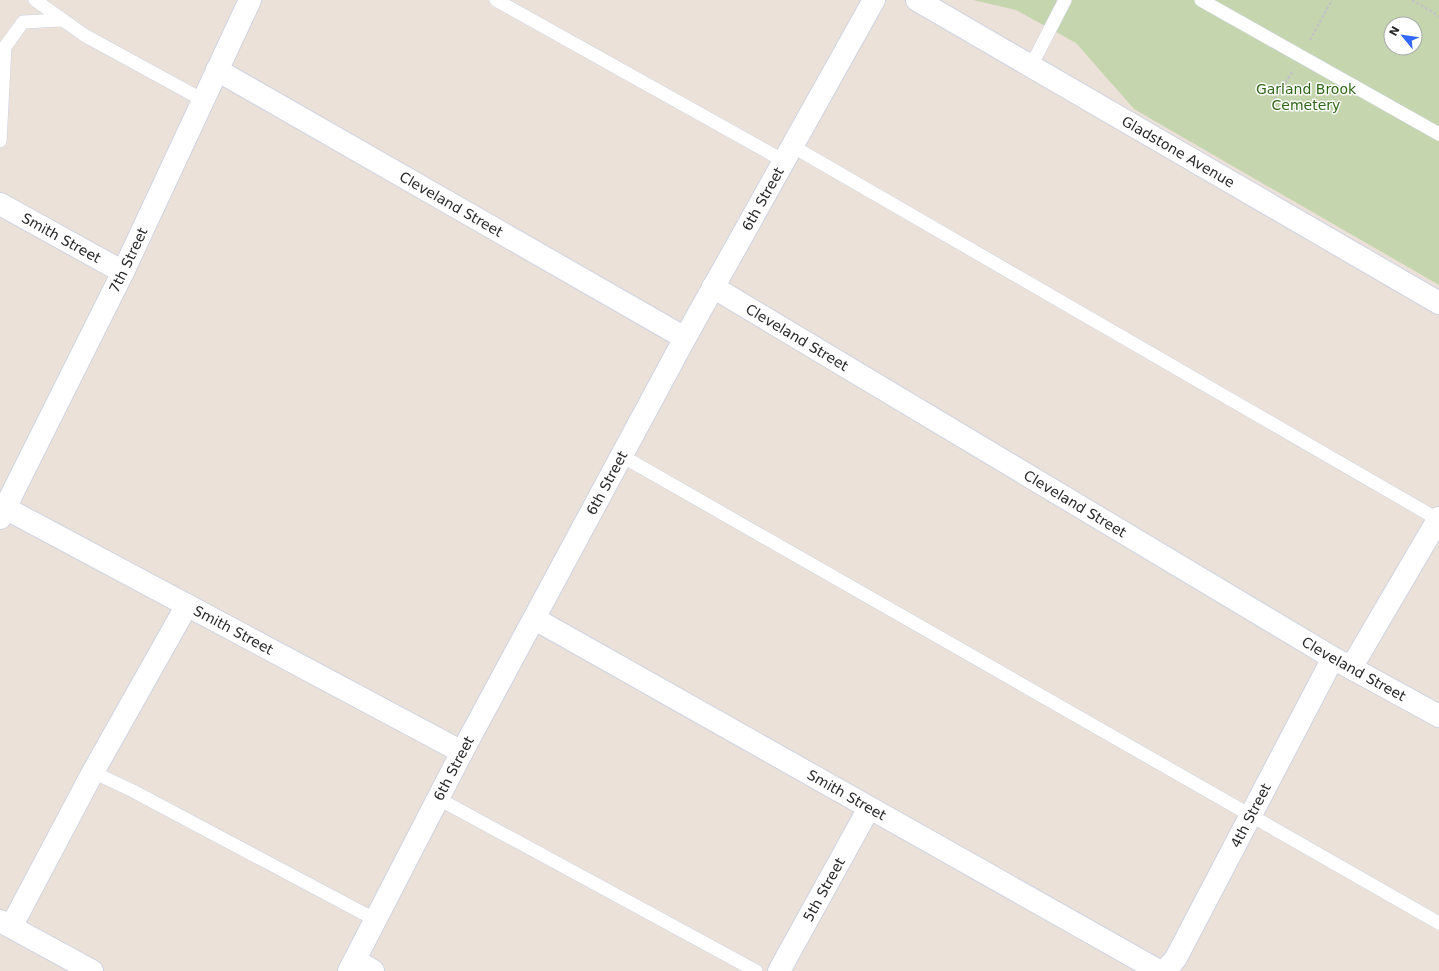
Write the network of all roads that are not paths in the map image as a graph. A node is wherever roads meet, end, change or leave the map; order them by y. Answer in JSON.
{"nodes":[{"id":1,"x":35,"y":0,"type":"edge"},
{"id":2,"x":250,"y":0,"type":"edge"},
{"id":3,"x":496,"y":0,"type":"edge"},
{"id":4,"x":874,"y":0,"type":"edge"},
{"id":5,"x":917,"y":0,"type":"edge"},
{"id":6,"x":1065,"y":0,"type":"edge"},
{"id":7,"x":1201,"y":0,"type":"edge"},
{"id":8,"x":62,"y":20,"type":"junction"},
{"id":9,"x":1031,"y":66,"type":"junction"},
{"id":10,"x":217,"y":70,"type":"junction"},
{"id":11,"x":203,"y":100,"type":"junction"},
{"id":12,"x":1439,"y":134,"type":"edge"},
{"id":13,"x":0,"y":141,"type":"edge"},
{"id":14,"x":788,"y":154,"type":"junction"},
{"id":15,"x":0,"y":204,"type":"edge"},
{"id":16,"x":123,"y":272,"type":"junction"},
{"id":17,"x":713,"y":287,"type":"junction"},
{"id":18,"x":1439,"y":303,"type":"edge"},
{"id":19,"x":685,"y":338,"type":"junction"},
{"id":20,"x":622,"y":456,"type":"junction"},
{"id":21,"x":3,"y":513,"type":"edge"},
{"id":22,"x":1439,"y":519,"type":"edge"},
{"id":23,"x":187,"y":605,"type":"junction"},
{"id":24,"x":534,"y":619,"type":"junction"},
{"id":25,"x":1342,"y":663,"type":"junction"},
{"id":26,"x":1439,"y":716,"type":"edge"},
{"id":27,"x":462,"y":752,"type":"junction"},
{"id":28,"x":93,"y":772,"type":"junction"},
{"id":29,"x":439,"y":799,"type":"junction"},
{"id":30,"x":869,"y":808,"type":"junction"},
{"id":31,"x":1250,"y":816,"type":"junction"},
{"id":32,"x":376,"y":920,"type":"junction"},
{"id":33,"x":1439,"y":923,"type":"edge"},
{"id":34,"x":6,"y":924,"type":"edge"},
{"id":35,"x":359,"y":967,"type":"edge"},
{"id":36,"x":92,"y":971,"type":"edge"},
{"id":37,"x":756,"y":971,"type":"edge"},
{"id":38,"x":779,"y":971,"type":"edge"},
{"id":39,"x":1159,"y":971,"type":"edge"},
{"id":40,"x":1165,"y":971,"type":"edge"}],
"edges":[{"from":1,"to":8,"type":"lane"},
{"from":2,"to":10,"type":"street","name":"7th Street"},
{"from":3,"to":14,"type":"lane"},
{"from":4,"to":14,"type":"street","name":"6th Street"},
{"from":5,"to":9,"type":"street","name":"Gladstone Avenue"},
{"from":6,"to":9,"type":"lane"},
{"from":7,"to":12,"type":"lane"},
{"from":8,"to":11,"type":"lane"},
{"from":8,"to":13,"type":"lane"},
{"from":9,"to":18,"type":"street","name":"Gladstone Avenue"},
{"from":10,"to":11,"type":"street","name":"7th Street"},
{"from":10,"to":19,"type":"street","name":"Cleveland Street"},
{"from":11,"to":16,"type":"street","name":"7th Street"},
{"from":14,"to":17,"type":"street","name":"6th Street"},
{"from":14,"to":22,"type":"lane"},
{"from":15,"to":16,"type":"street","name":"Smith Street"},
{"from":16,"to":21,"type":"street","name":"7th Street"},
{"from":17,"to":19,"type":"street","name":"6th Street"},
{"from":17,"to":25,"type":"street","name":"Cleveland Street"},
{"from":19,"to":20,"type":"street","name":"6th Street"},
{"from":20,"to":24,"type":"street","name":"6th Street"},
{"from":20,"to":31,"type":"lane"},
{"from":21,"to":23,"type":"street","name":"Smith Street"},
{"from":22,"to":25,"type":"street","name":"4th Street"},
{"from":23,"to":27,"type":"street","name":"Smith Street"},
{"from":23,"to":28,"type":"street"},
{"from":24,"to":27,"type":"street","name":"6th Street"},
{"from":24,"to":30,"type":"street","name":"Smith Street"},
{"from":25,"to":26,"type":"street","name":"Cleveland Street"},
{"from":25,"to":31,"type":"street","name":"4th Street"},
{"from":27,"to":29,"type":"street","name":"6th Street"},
{"from":28,"to":32,"type":"lane"},
{"from":28,"to":34,"type":"street"},
{"from":29,"to":32,"type":"street","name":"6th Street"},
{"from":29,"to":37,"type":"lane"},
{"from":30,"to":38,"type":"street","name":"5th Street"},
{"from":30,"to":39,"type":"street","name":"Smith Street"},
{"from":31,"to":33,"type":"lane"},
{"from":31,"to":40,"type":"street","name":"4th Street"},
{"from":32,"to":35,"type":"street","name":"6th Street"},
{"from":34,"to":36,"type":"street"}]}
